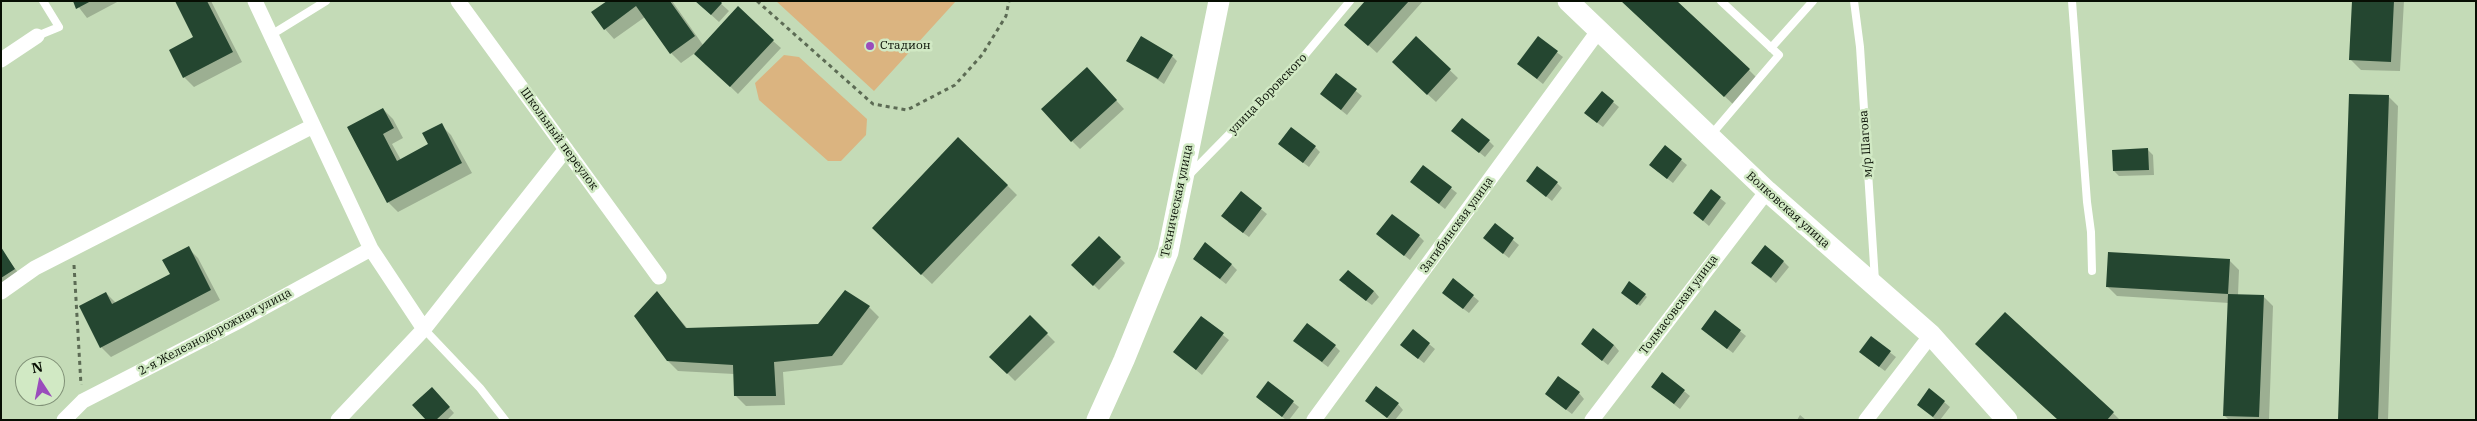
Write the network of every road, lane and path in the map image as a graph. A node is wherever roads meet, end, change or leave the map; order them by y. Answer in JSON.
{"nodes":[{"id":1,"x":42,"y":1,"type":"edge"},
{"id":2,"x":255,"y":1,"type":"edge"},
{"id":3,"x":326,"y":1,"type":"edge"},
{"id":4,"x":458,"y":1,"type":"edge"},
{"id":5,"x":757,"y":1,"type":"edge"},
{"id":6,"x":1009,"y":1,"type":"edge"},
{"id":7,"x":1219,"y":1,"type":"edge"},
{"id":8,"x":1350,"y":1,"type":"edge"},
{"id":9,"x":1568,"y":1,"type":"edge"},
{"id":10,"x":1721,"y":1,"type":"edge"},
{"id":11,"x":1813,"y":1,"type":"edge"},
{"id":12,"x":1854,"y":1,"type":"edge"},
{"id":13,"x":2072,"y":1,"type":"edge"},
{"id":14,"x":1599,"y":30,"type":"junction"},
{"id":15,"x":271,"y":35,"type":"junction"},
{"id":16,"x":37,"y":36,"type":"joint"},
{"id":17,"x":1771,"y":48,"type":"junction"},
{"id":18,"x":1,"y":60,"type":"edge"},
{"id":19,"x":313,"y":126,"type":"junction"},
{"id":20,"x":1710,"y":136,"type":"junction"},
{"id":21,"x":566,"y":149,"type":"junction"},
{"id":22,"x":1182,"y":183,"type":"junction"},
{"id":23,"x":1767,"y":191,"type":"junction"},
{"id":24,"x":371,"y":249,"type":"junction"},
{"id":25,"x":72,"y":251,"type":"junction"},
{"id":26,"x":2092,"y":271,"type":"dead end"},
{"id":27,"x":659,"y":278,"type":"dead end"},
{"id":28,"x":1876,"y":288,"type":"junction"},
{"id":29,"x":1,"y":292,"type":"edge"},
{"id":30,"x":424,"y":329,"type":"junction"},
{"id":31,"x":1931,"y":335,"type":"junction"},
{"id":32,"x":83,"y":401,"type":"junction"},
{"id":33,"x":64,"y":420,"type":"edge"},
{"id":34,"x":338,"y":420,"type":"edge"},
{"id":35,"x":505,"y":420,"type":"edge"},
{"id":36,"x":1097,"y":420,"type":"edge"},
{"id":37,"x":1314,"y":420,"type":"edge"},
{"id":38,"x":1592,"y":420,"type":"edge"},
{"id":39,"x":1866,"y":420,"type":"edge"},
{"id":40,"x":2006,"y":420,"type":"edge"}],
"edges":[{"from":1,"to":16,"type":"lane"},
{"from":2,"to":15,"type":"street"},
{"from":3,"to":15,"type":"lane"},
{"from":4,"to":21,"type":"street","name":"Школьный переулок"},
{"from":5,"to":6,"type":"path"},
{"from":7,"to":22,"type":"main road","name":"Техническая улица"},
{"from":8,"to":22,"type":"lane","name":"улица Воровского"},
{"from":9,"to":14,"type":"main road","name":"Волковская улица"},
{"from":10,"to":17,"type":"lane"},
{"from":11,"to":17,"type":"lane"},
{"from":12,"to":28,"type":"lane","name":"м/р Шагова"},
{"from":13,"to":26,"type":"lane"},
{"from":14,"to":20,"type":"main road","name":"Волковская улица"},
{"from":14,"to":37,"type":"street","name":"Загибинская улица"},
{"from":15,"to":19,"type":"street"},
{"from":16,"to":18,"type":"street"},
{"from":17,"to":20,"type":"lane"},
{"from":19,"to":24,"type":"street"},
{"from":19,"to":25,"type":"street"},
{"from":20,"to":23,"type":"main road","name":"Волковская улица"},
{"from":21,"to":27,"type":"street","name":"Школьный переулок"},
{"from":21,"to":30,"type":"street"},
{"from":22,"to":36,"type":"main road","name":"Техническая улица"},
{"from":23,"to":28,"type":"main road","name":"Волковская улица"},
{"from":23,"to":38,"type":"street","name":"Толмасовская улица"},
{"from":24,"to":30,"type":"street"},
{"from":24,"to":32,"type":"street","name":"2-я Железнодорожная улица"},
{"from":25,"to":29,"type":"street"},
{"from":25,"to":32,"type":"path"},
{"from":28,"to":31,"type":"main road","name":"Волковская улица"},
{"from":30,"to":34,"type":"street"},
{"from":30,"to":35,"type":"lane"},
{"from":31,"to":39,"type":"street"},
{"from":31,"to":40,"type":"main road","name":"Волковская улица"},
{"from":32,"to":33,"type":"street","name":"2-я Железнодорожная улица"}]}
